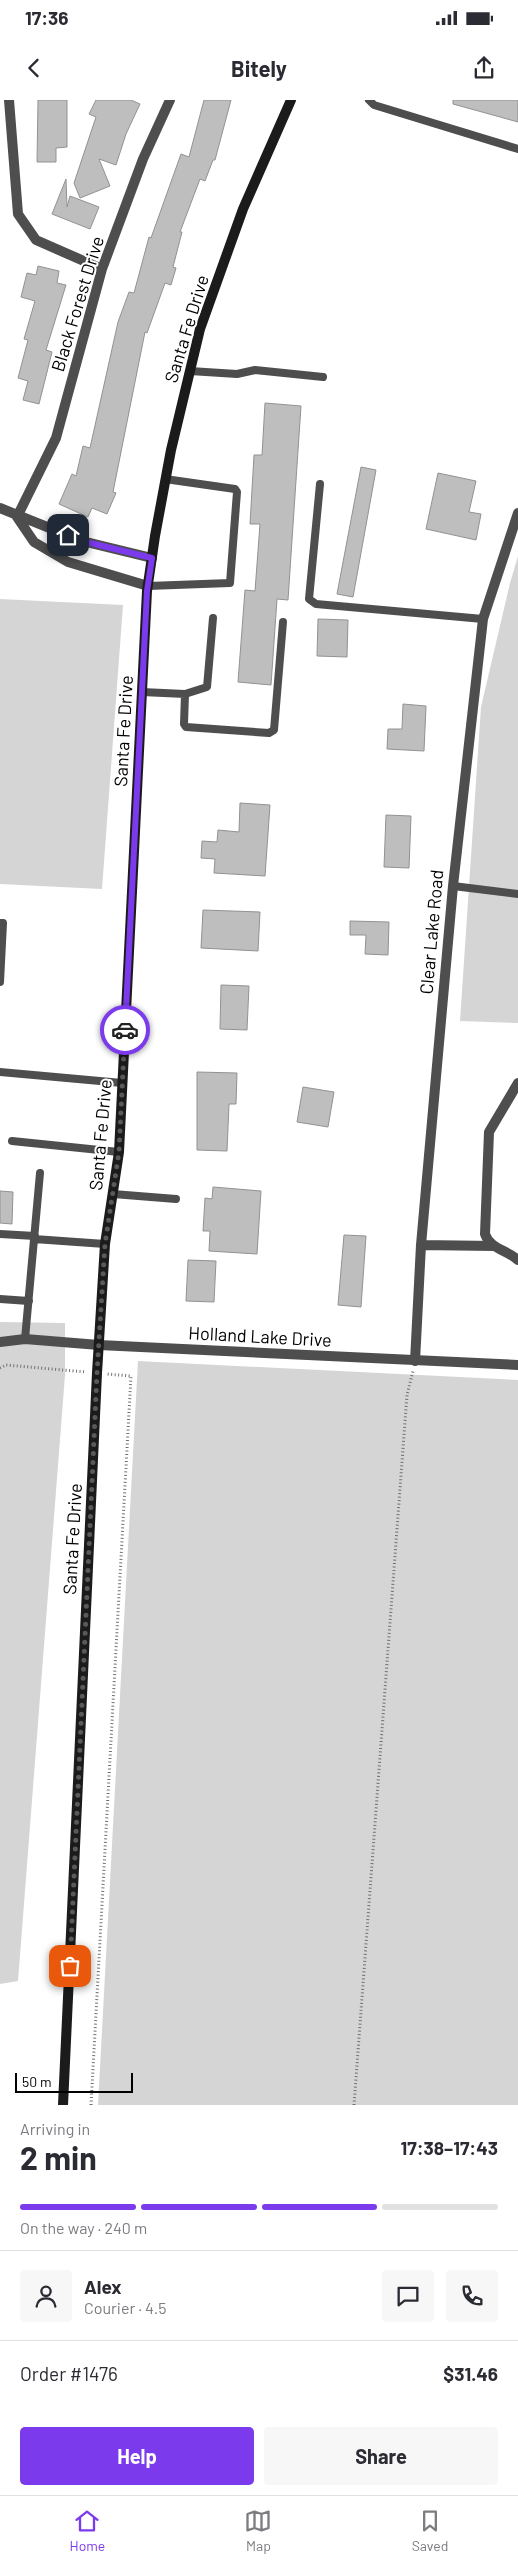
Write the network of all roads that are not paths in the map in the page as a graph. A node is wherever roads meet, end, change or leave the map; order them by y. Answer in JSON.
{"nodes":[{"id":1,"x":9,"y":100,"type":"edge"},
{"id":2,"x":170,"y":100,"type":"edge"},
{"id":3,"x":291,"y":100,"type":"edge"},
{"id":4,"x":369,"y":100,"type":"edge"},
{"id":5,"x":518,"y":149,"type":"edge"},
{"id":6,"x":102,"y":269,"type":"junction"},
{"id":7,"x":190,"y":371,"type":"junction"},
{"id":8,"x":323,"y":377,"type":"dead end"},
{"id":9,"x":165,"y":479,"type":"junction"},
{"id":10,"x":320,"y":484,"type":"dead end"},
{"id":11,"x":0,"y":508,"type":"edge"},
{"id":12,"x":518,"y":515,"type":"edge"},
{"id":13,"x":17,"y":516,"type":"junction"},
{"id":14,"x":152,"y":558,"type":"junction"},
{"id":15,"x":148,"y":586,"type":"junction"},
{"id":16,"x":213,"y":618,"type":"dead end"},
{"id":17,"x":483,"y":619,"type":"junction"},
{"id":18,"x":284,"y":622,"type":"dead end"},
{"id":19,"x":142,"y":692,"type":"junction"},
{"id":20,"x":185,"y":694,"type":"junction"},
{"id":21,"x":453,"y":886,"type":"junction"},
{"id":22,"x":518,"y":894,"type":"edge"},
{"id":23,"x":0,"y":923,"type":"edge"},
{"id":24,"x":0,"y":982,"type":"edge"},
{"id":25,"x":0,"y":1072,"type":"edge"},
{"id":26,"x":122,"y":1083,"type":"junction"},
{"id":27,"x":518,"y":1083,"type":"edge"},
{"id":28,"x":12,"y":1141,"type":"dead end"},
{"id":29,"x":119,"y":1152,"type":"junction"},
{"id":30,"x":40,"y":1173,"type":"dead end"},
{"id":31,"x":113,"y":1194,"type":"junction"},
{"id":32,"x":176,"y":1200,"type":"dead end"},
{"id":33,"x":0,"y":1234,"type":"edge"},
{"id":34,"x":35,"y":1238,"type":"junction"},
{"id":35,"x":105,"y":1244,"type":"junction"},
{"id":36,"x":422,"y":1245,"type":"junction"},
{"id":37,"x":494,"y":1246,"type":"junction"},
{"id":38,"x":518,"y":1260,"type":"edge"},
{"id":39,"x":0,"y":1299,"type":"edge"},
{"id":40,"x":29,"y":1301,"type":"junction"},
{"id":41,"x":25,"y":1339,"type":"junction"},
{"id":42,"x":0,"y":1342,"type":"edge"},
{"id":43,"x":99,"y":1346,"type":"junction"},
{"id":44,"x":415,"y":1361,"type":"junction"},
{"id":45,"x":518,"y":1365,"type":"edge"},
{"id":46,"x":63,"y":2105,"type":"edge"}],
"edges":[{"from":1,"to":6,"type":"street"},
{"from":2,"to":6,"type":"street","name":"Black Forest Drive"},
{"from":3,"to":7,"type":"main road","name":"Santa Fe Drive"},
{"from":4,"to":5,"type":"lane"},
{"from":6,"to":13,"type":"street","name":"Black Forest Drive"},
{"from":7,"to":8,"type":"lane"},
{"from":7,"to":9,"type":"main road","name":"Santa Fe Drive"},
{"from":9,"to":14,"type":"main road","name":"Santa Fe Drive"},
{"from":9,"to":15,"type":"lane"},
{"from":10,"to":17,"type":"lane"},
{"from":11,"to":13,"type":"street"},
{"from":12,"to":17,"type":"street","name":"Clear Lake Road"},
{"from":13,"to":14,"type":"street"},
{"from":13,"to":15,"type":"street"},
{"from":14,"to":15,"type":"main road","name":"Santa Fe Drive"},
{"from":15,"to":19,"type":"main road","name":"Santa Fe Drive"},
{"from":16,"to":20,"type":"lane"},
{"from":17,"to":21,"type":"street","name":"Clear Lake Road"},
{"from":18,"to":20,"type":"lane"},
{"from":19,"to":20,"type":"lane"},
{"from":19,"to":26,"type":"main road","name":"Santa Fe Drive"},
{"from":21,"to":22,"type":"lane"},
{"from":21,"to":36,"type":"street","name":"Clear Lake Road"},
{"from":23,"to":24,"type":"lane"},
{"from":25,"to":26,"type":"lane"},
{"from":26,"to":29,"type":"main road","name":"Santa Fe Drive"},
{"from":27,"to":37,"type":"street"},
{"from":28,"to":29,"type":"lane"},
{"from":29,"to":31,"type":"main road","name":"Santa Fe Drive"},
{"from":30,"to":34,"type":"lane"},
{"from":31,"to":32,"type":"lane"},
{"from":31,"to":35,"type":"main road","name":"Santa Fe Drive"},
{"from":33,"to":34,"type":"lane"},
{"from":34,"to":35,"type":"lane"},
{"from":34,"to":40,"type":"lane"},
{"from":35,"to":43,"type":"main road","name":"Santa Fe Drive"},
{"from":36,"to":37,"type":"street"},
{"from":36,"to":44,"type":"street","name":"Clear Lake Road"},
{"from":37,"to":38,"type":"street"},
{"from":39,"to":40,"type":"lane"},
{"from":40,"to":41,"type":"lane"},
{"from":41,"to":42,"type":"street","name":"Holland Lake Drive"},
{"from":41,"to":43,"type":"street","name":"Holland Lake Drive"},
{"from":43,"to":44,"type":"street","name":"Holland Lake Drive"},
{"from":43,"to":46,"type":"main road","name":"Santa Fe Drive"},
{"from":44,"to":45,"type":"street","name":"Holland Lake Drive"}]}
